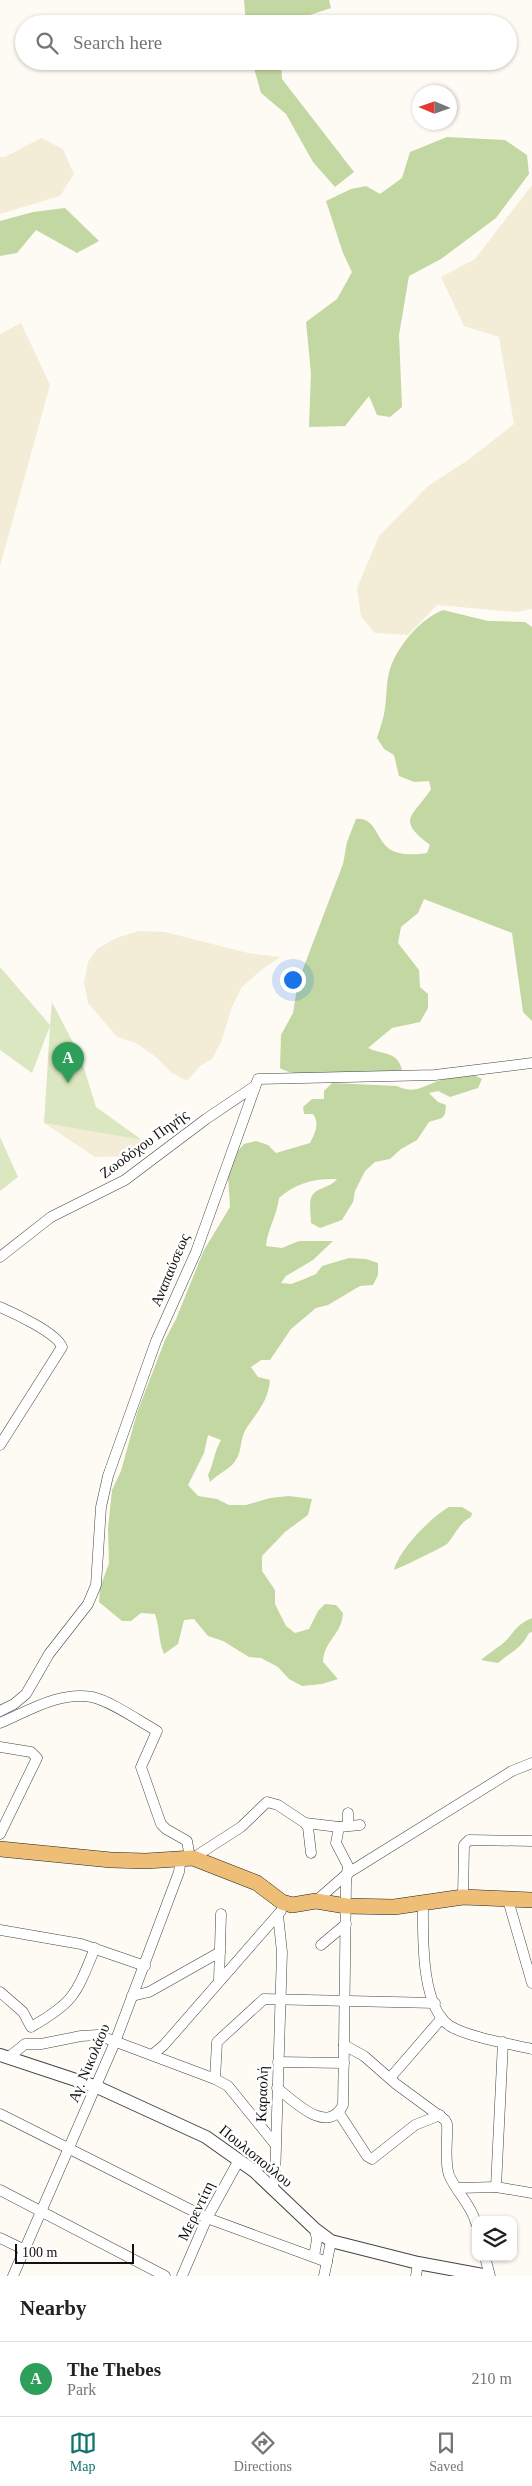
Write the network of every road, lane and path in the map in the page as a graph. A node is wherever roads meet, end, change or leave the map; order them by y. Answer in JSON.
{"nodes":[{"id":1,"x":532,"y":1063,"type":"edge"},
{"id":2,"x":255,"y":1086,"type":"junction"},
{"id":3,"x":231,"y":1103,"type":"junction"},
{"id":4,"x":244,"y":1117,"type":"junction"},
{"id":5,"x":0,"y":1257,"type":"edge"},
{"id":6,"x":0,"y":1307,"type":"edge"},
{"id":7,"x":0,"y":1445,"type":"edge"},
{"id":8,"x":0,"y":1711,"type":"edge"},
{"id":9,"x":0,"y":1723,"type":"edge"},
{"id":10,"x":0,"y":1748,"type":"edge"},
{"id":11,"x":532,"y":1763,"type":"edge"},
{"id":12,"x":348,"y":1813,"type":"dead end"},
{"id":13,"x":305,"y":1823,"type":"junction"},
{"id":14,"x":360,"y":1825,"type":"dead end"},
{"id":15,"x":343,"y":1826,"type":"junction"},
{"id":16,"x":0,"y":1834,"type":"edge"},
{"id":17,"x":532,"y":1842,"type":"edge"},
{"id":18,"x":0,"y":1849,"type":"edge"},
{"id":19,"x":311,"y":1853,"type":"dead end"},
{"id":20,"x":188,"y":1858,"type":"junction"},
{"id":21,"x":348,"y":1873,"type":"junction"},
{"id":22,"x":463,"y":1897,"type":"junction"},
{"id":23,"x":316,"y":1900,"type":"junction"},
{"id":24,"x":508,"y":1900,"type":"junction"},
{"id":25,"x":532,"y":1900,"type":"edge"},
{"id":26,"x":423,"y":1901,"type":"junction"},
{"id":27,"x":346,"y":1906,"type":"junction"},
{"id":28,"x":283,"y":1910,"type":"junction"},
{"id":29,"x":221,"y":1914,"type":"dead end"},
{"id":30,"x":346,"y":1924,"type":"junction"},
{"id":31,"x":0,"y":1930,"type":"edge"},
{"id":32,"x":320,"y":1945,"type":"dead end"},
{"id":33,"x":95,"y":1948,"type":"junction"},
{"id":34,"x":220,"y":1952,"type":"junction"},
{"id":35,"x":145,"y":1966,"type":"junction"},
{"id":36,"x":219,"y":1981,"type":"junction"},
{"id":37,"x":532,"y":1983,"type":"edge"},
{"id":38,"x":0,"y":1992,"type":"edge"},
{"id":39,"x":132,"y":1996,"type":"junction"},
{"id":40,"x":281,"y":2000,"type":"junction"},
{"id":41,"x":345,"y":2002,"type":"junction"},
{"id":42,"x":435,"y":2003,"type":"junction"},
{"id":43,"x":442,"y":2018,"type":"junction"},
{"id":44,"x":31,"y":2027,"type":"junction"},
{"id":45,"x":116,"y":2042,"type":"junction"},
{"id":46,"x":503,"y":2042,"type":"junction"},
{"id":47,"x":25,"y":2044,"type":"junction"},
{"id":48,"x":344,"y":2045,"type":"junction"},
{"id":49,"x":532,"y":2049,"type":"edge"},
{"id":50,"x":152,"y":2055,"type":"junction"},
{"id":51,"x":4,"y":2056,"type":"edge"},
{"id":52,"x":278,"y":2062,"type":"junction"},
{"id":53,"x":344,"y":2063,"type":"junction"},
{"id":54,"x":215,"y":2078,"type":"junction"},
{"id":55,"x":390,"y":2078,"type":"junction"},
{"id":56,"x":97,"y":2087,"type":"junction"},
{"id":57,"x":277,"y":2088,"type":"junction"},
{"id":58,"x":339,"y":2113,"type":"junction"},
{"id":59,"x":0,"y":2114,"type":"edge"},
{"id":60,"x":440,"y":2115,"type":"junction"},
{"id":61,"x":275,"y":2144,"type":"junction"},
{"id":62,"x":68,"y":2148,"type":"junction"},
{"id":63,"x":239,"y":2160,"type":"junction"},
{"id":64,"x":496,"y":2187,"type":"junction"},
{"id":65,"x":272,"y":2188,"type":"junction"},
{"id":66,"x":458,"y":2188,"type":"junction"},
{"id":67,"x":0,"y":2190,"type":"edge"},
{"id":68,"x":532,"y":2193,"type":"edge"},
{"id":69,"x":42,"y":2212,"type":"junction"},
{"id":70,"x":474,"y":2216,"type":"edge"},
{"id":71,"x":208,"y":2218,"type":"junction"},
{"id":72,"x":315,"y":2229,"type":"junction"},
{"id":73,"x":0,"y":2238,"type":"edge"},
{"id":74,"x":331,"y":2241,"type":"junction"},
{"id":75,"x":25,"y":2250,"type":"junction"},
{"id":76,"x":314,"y":2256,"type":"junction"},
{"id":77,"x":486,"y":2261,"type":"edge"},
{"id":78,"x":327,"y":2262,"type":"junction"},
{"id":79,"x":418,"y":2263,"type":"junction"},
{"id":80,"x":467,"y":2274,"type":"edge"},
{"id":81,"x":13,"y":2276,"type":"edge"},
{"id":82,"x":165,"y":2276,"type":"edge"},
{"id":83,"x":182,"y":2276,"type":"edge"},
{"id":84,"x":324,"y":2276,"type":"edge"},
{"id":85,"x":416,"y":2276,"type":"edge"},
{"id":86,"x":489,"y":2276,"type":"edge"}],
"edges":[{"from":1,"to":2,"type":"street"},
{"from":2,"to":3,"type":"street","name":"Ζωοδόχου Πηγής"},
{"from":2,"to":4,"type":"street","name":"Αναπαύσεως"},
{"from":3,"to":4,"type":"street"},
{"from":3,"to":5,"type":"street","name":"Ζωοδόχου Πηγής"},
{"from":4,"to":8,"type":"street","name":"Αναπαύσεως"},
{"from":6,"to":7,"type":"street"},
{"from":9,"to":20,"type":"street"},
{"from":10,"to":16,"type":"street"},
{"from":11,"to":21,"type":"street"},
{"from":12,"to":15,"type":"street"},
{"from":13,"to":15,"type":"street"},
{"from":13,"to":19,"type":"street"},
{"from":13,"to":20,"type":"street"},
{"from":14,"to":15,"type":"street"},
{"from":15,"to":21,"type":"street"},
{"from":17,"to":22,"type":"street"},
{"from":18,"to":20,"type":"main road"},
{"from":20,"to":28,"type":"main road"},
{"from":20,"to":35,"type":"street","name":"Αγ. Νικολάου"},
{"from":21,"to":23,"type":"street"},
{"from":21,"to":27,"type":"street"},
{"from":22,"to":24,"type":"main road"},
{"from":22,"to":26,"type":"main road"},
{"from":23,"to":27,"type":"main road"},
{"from":23,"to":28,"type":"main road"},
{"from":24,"to":25,"type":"main road"},
{"from":24,"to":37,"type":"street"},
{"from":26,"to":27,"type":"main road"},
{"from":26,"to":42,"type":"street"},
{"from":27,"to":30,"type":"street"},
{"from":28,"to":36,"type":"street"},
{"from":28,"to":40,"type":"street","name":"Καραολή"},
{"from":29,"to":34,"type":"street"},
{"from":30,"to":32,"type":"street"},
{"from":30,"to":41,"type":"street"},
{"from":31,"to":33,"type":"street"},
{"from":33,"to":35,"type":"street"},
{"from":33,"to":44,"type":"street"},
{"from":34,"to":36,"type":"street"},
{"from":34,"to":39,"type":"street"},
{"from":35,"to":39,"type":"street","name":"Αγ. Νικολάου"},
{"from":36,"to":50,"type":"street"},
{"from":38,"to":44,"type":"street"},
{"from":39,"to":45,"type":"street","name":"Αγ. Νικολάου"},
{"from":40,"to":41,"type":"street"},
{"from":40,"to":52,"type":"street","name":"Καραολή"},
{"from":40,"to":54,"type":"street"},
{"from":41,"to":42,"type":"street"},
{"from":41,"to":48,"type":"street"},
{"from":42,"to":43,"type":"street"},
{"from":43,"to":46,"type":"street"},
{"from":43,"to":55,"type":"street"},
{"from":44,"to":47,"type":"street"},
{"from":45,"to":47,"type":"street"},
{"from":45,"to":50,"type":"street"},
{"from":45,"to":56,"type":"street","name":"Αγ. Νικολάου"},
{"from":46,"to":49,"type":"street"},
{"from":46,"to":64,"type":"street"},
{"from":47,"to":51,"type":"street"},
{"from":48,"to":53,"type":"street"},
{"from":48,"to":55,"type":"street"},
{"from":50,"to":54,"type":"street"},
{"from":51,"to":56,"type":"street","name":"Πουλιοπούλου"},
{"from":52,"to":53,"type":"street"},
{"from":52,"to":57,"type":"street","name":"Καραολή"},
{"from":53,"to":58,"type":"street"},
{"from":54,"to":61,"type":"street"},
{"from":55,"to":60,"type":"street"},
{"from":56,"to":62,"type":"street","name":"Αγ. Νικολάου"},
{"from":56,"to":63,"type":"street","name":"Πουλιοπούλου"},
{"from":57,"to":58,"type":"street"},
{"from":57,"to":61,"type":"street","name":"Καραολή"},
{"from":58,"to":60,"type":"street"},
{"from":59,"to":62,"type":"street"},
{"from":60,"to":66,"type":"street"},
{"from":61,"to":65,"type":"street","name":"Καραολή"},
{"from":62,"to":69,"type":"street","name":"Αγ. Νικολάου"},
{"from":62,"to":71,"type":"street"},
{"from":63,"to":65,"type":"street","name":"Πουλιοπούλου"},
{"from":63,"to":71,"type":"street","name":"Μερεντίτη"},
{"from":64,"to":66,"type":"street"},
{"from":64,"to":68,"type":"street"},
{"from":65,"to":72,"type":"street","name":"Πουλιοπούλου"},
{"from":66,"to":70,"type":"street"},
{"from":67,"to":69,"type":"street"},
{"from":69,"to":75,"type":"street","name":"Αγ. Νικολάου"},
{"from":69,"to":82,"type":"street"},
{"from":71,"to":76,"type":"street"},
{"from":71,"to":83,"type":"street","name":"Μερεντίτη"},
{"from":72,"to":74,"type":"street","name":"Πουλιοπούλου"},
{"from":72,"to":76,"type":"street"},
{"from":73,"to":75,"type":"street"},
{"from":74,"to":78,"type":"street"},
{"from":74,"to":79,"type":"street","name":"Πουλιοπούλου"},
{"from":75,"to":81,"type":"street","name":"Αγ. Νικολάου"},
{"from":76,"to":78,"type":"street"},
{"from":77,"to":86,"type":"street"},
{"from":78,"to":84,"type":"street"},
{"from":79,"to":80,"type":"street","name":"Πουλιοπούλου"},
{"from":79,"to":85,"type":"street"},
{"from":80,"to":86,"type":"street","name":"Πουλιοπούλου"}]}
